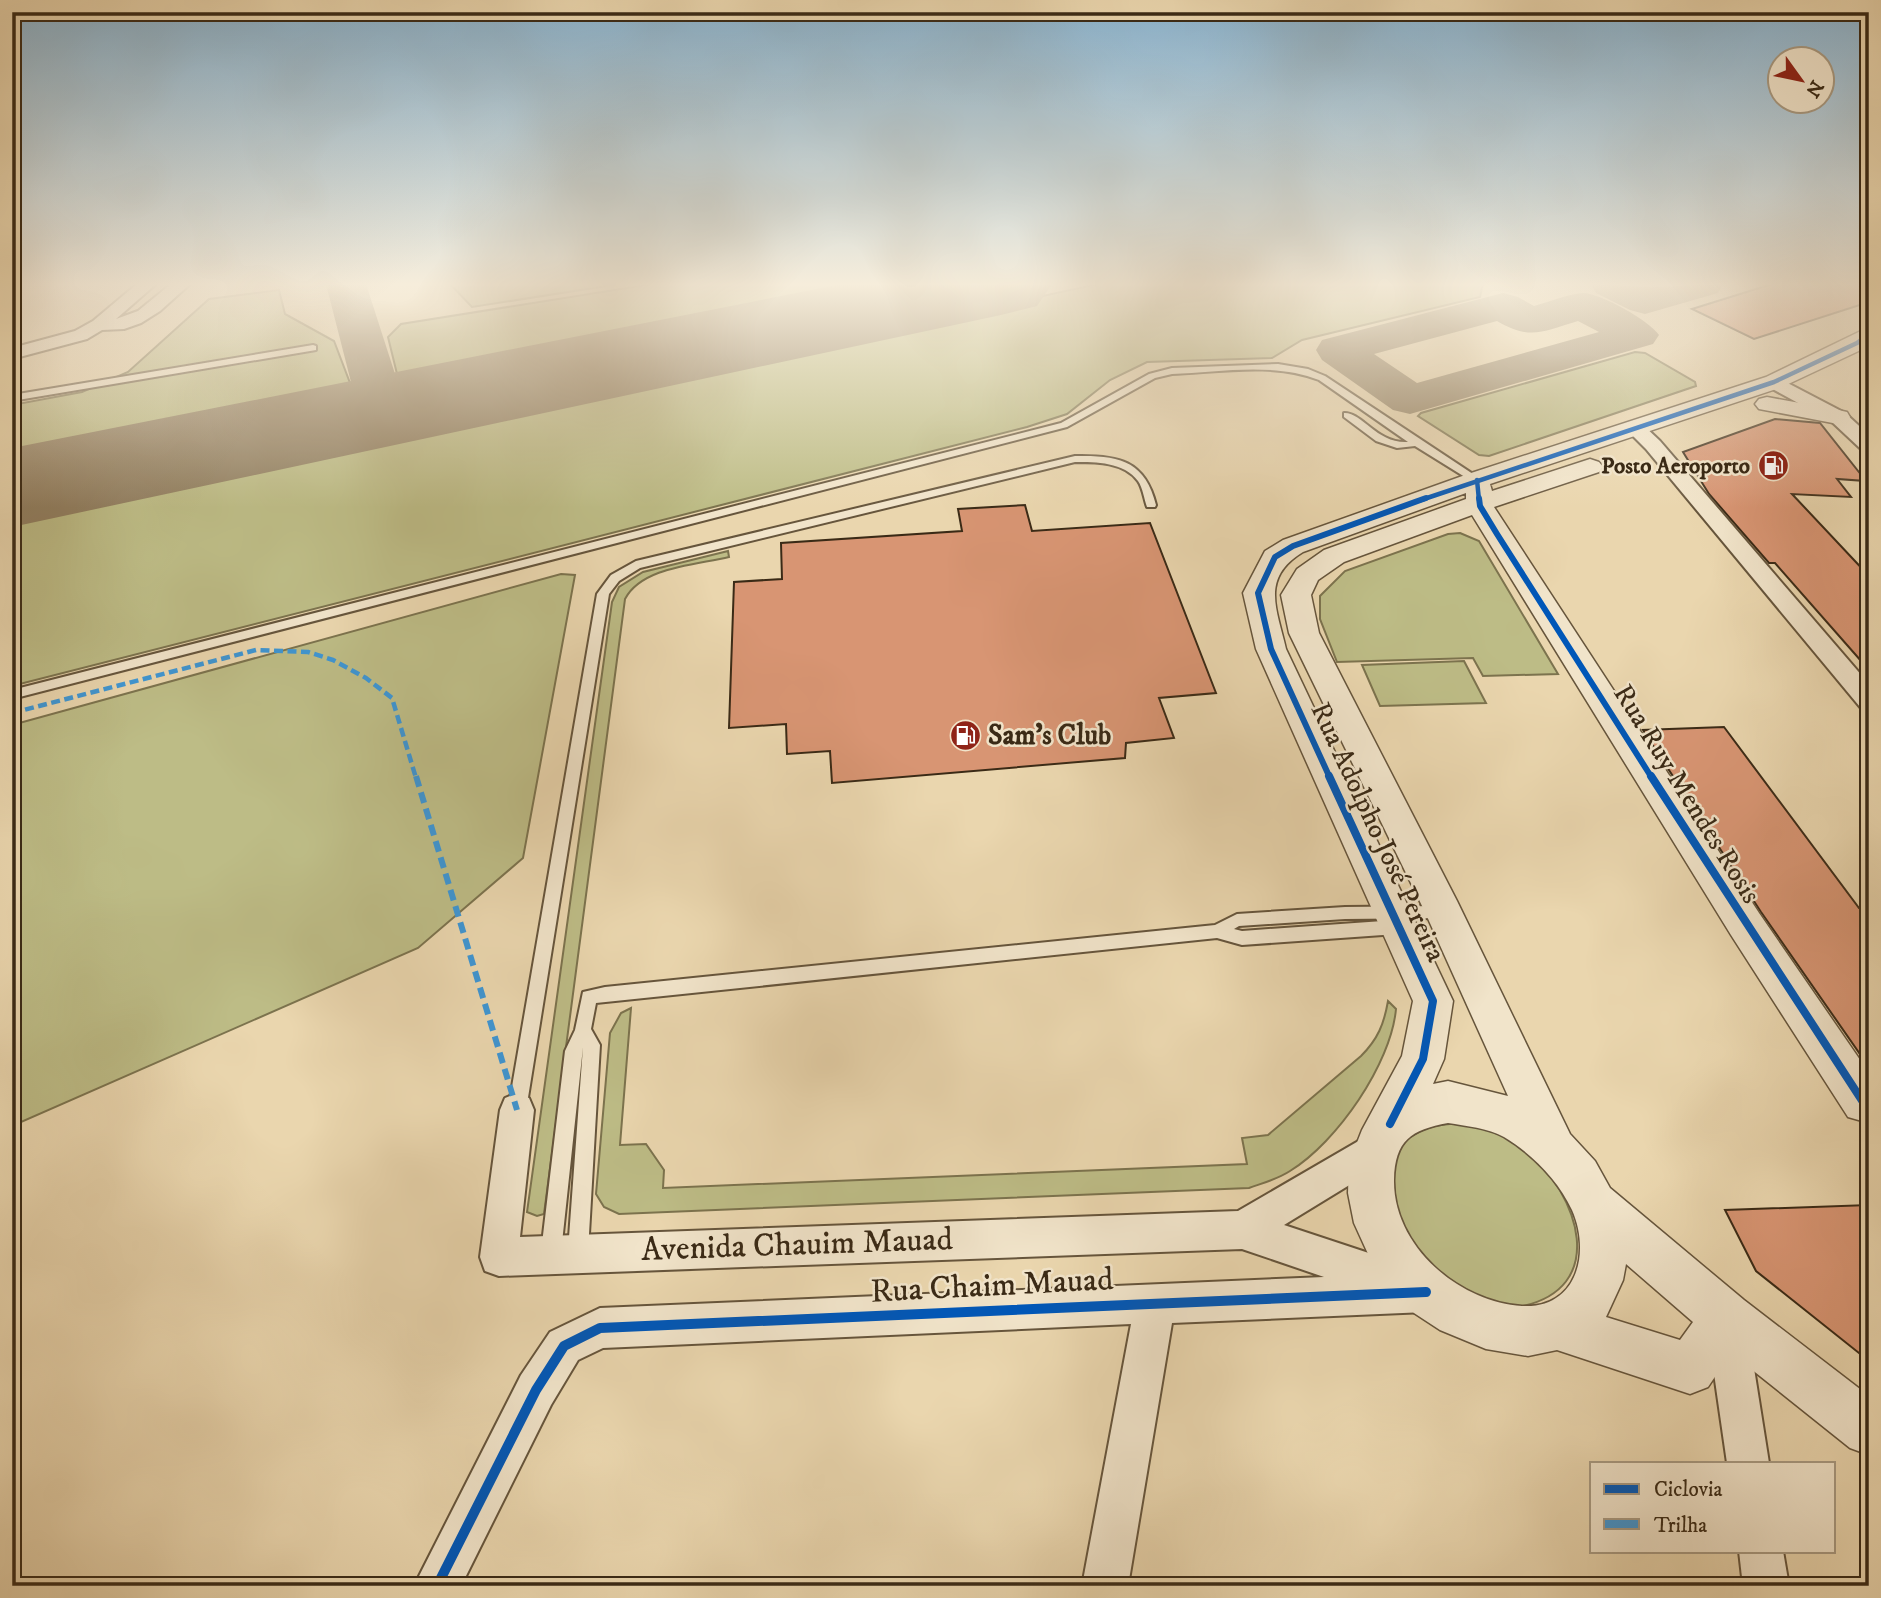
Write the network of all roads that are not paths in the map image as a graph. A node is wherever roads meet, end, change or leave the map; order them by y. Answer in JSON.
{"nodes":[{"id":1,"x":249,"y":359,"type":"edge"},
{"id":2,"x":1845,"y":359,"type":"edge"},
{"id":3,"x":1779,"y":393,"type":"junction"},
{"id":4,"x":12,"y":398,"type":"edge"},
{"id":5,"x":1348,"y":415,"type":"dead end"},
{"id":6,"x":1838,"y":417,"type":"joint"},
{"id":7,"x":1644,"y":437,"type":"junction"},
{"id":8,"x":1417,"y":443,"type":"junction"},
{"id":9,"x":1869,"y":446,"type":"edge"},
{"id":10,"x":1151,"y":505,"type":"dead end"},
{"id":11,"x":1485,"y":506,"type":"junction"},
{"id":12,"x":12,"y":695,"type":"edge"},
{"id":13,"x":1869,"y":701,"type":"edge"},
{"id":14,"x":1444,"y":912,"type":"junction"},
{"id":15,"x":1393,"y":920,"type":"junction"},
{"id":16,"x":583,"y":1030,"type":"junction"},
{"id":17,"x":1866,"y":1102,"type":"edge"},
{"id":18,"x":517,"y":1110,"type":"joint"},
{"id":19,"x":1382,"y":1137,"type":"junction"},
{"id":20,"x":1554,"y":1148,"type":"junction"},
{"id":21,"x":1594,"y":1205,"type":"junction"},
{"id":22,"x":1242,"y":1230,"type":"junction"},
{"id":23,"x":564,"y":1253,"type":"junction"},
{"id":24,"x":1426,"y":1292,"type":"junction"},
{"id":25,"x":1155,"y":1304,"type":"junction"},
{"id":26,"x":1726,"y":1318,"type":"junction"},
{"id":27,"x":1558,"y":1326,"type":"junction"},
{"id":28,"x":1869,"y":1429,"type":"edge"},
{"id":29,"x":1748,"y":1462,"type":"edge"},
{"id":30,"x":1761,"y":1552,"type":"edge"},
{"id":31,"x":437,"y":1586,"type":"edge"},
{"id":32,"x":1105,"y":1586,"type":"edge"},
{"id":33,"x":1766,"y":1586,"type":"edge"}],
"edges":[{"from":1,"to":4,"type":"lane"},
{"from":2,"to":3,"type":"street"},
{"from":3,"to":6,"type":"street"},
{"from":3,"to":7,"type":"street"},
{"from":5,"to":8,"type":"lane"},
{"from":6,"to":9,"type":"street"},
{"from":7,"to":11,"type":"street"},
{"from":7,"to":13,"type":"street"},
{"from":8,"to":11,"type":"lane"},
{"from":8,"to":12,"type":"lane"},
{"from":10,"to":18,"type":"lane"},
{"from":11,"to":14,"type":"street","name":"Rua Adolpho José Pereira"},
{"from":11,"to":15,"type":"street","name":"Rua Adolpho José Pereira"},
{"from":11,"to":17,"type":"street","name":"Rua Ruy Mendes Rosis"},
{"from":14,"to":15,"type":"lane"},
{"from":14,"to":20,"type":"street","name":"Rua Adolpho José Pereira"},
{"from":15,"to":16,"type":"lane"},
{"from":15,"to":19,"type":"street","name":"Rua Adolpho José Pereira"},
{"from":16,"to":23,"type":"lane"},
{"from":16,"to":23,"type":"lane"},
{"from":18,"to":23,"type":"street","name":"Avenida Chauim Mauad"},
{"from":19,"to":20,"type":"street"},
{"from":19,"to":22,"type":"street","name":"Avenida Chauim Mauad"},
{"from":19,"to":24,"type":"street"},
{"from":20,"to":21,"type":"street"},
{"from":21,"to":26,"type":"street"},
{"from":21,"to":27,"type":"street"},
{"from":22,"to":23,"type":"street","name":"Avenida Chauim Mauad"},
{"from":22,"to":24,"type":"street","name":"Avenida Chauim Mauad"},
{"from":24,"to":25,"type":"street","name":"Rua Chaim Mauad"},
{"from":24,"to":27,"type":"street"},
{"from":25,"to":31,"type":"street","name":"Rua Chaim Mauad"},
{"from":25,"to":32,"type":"street"},
{"from":26,"to":27,"type":"street"},
{"from":26,"to":28,"type":"street"},
{"from":26,"to":29,"type":"street"},
{"from":30,"to":33,"type":"street"}]}
